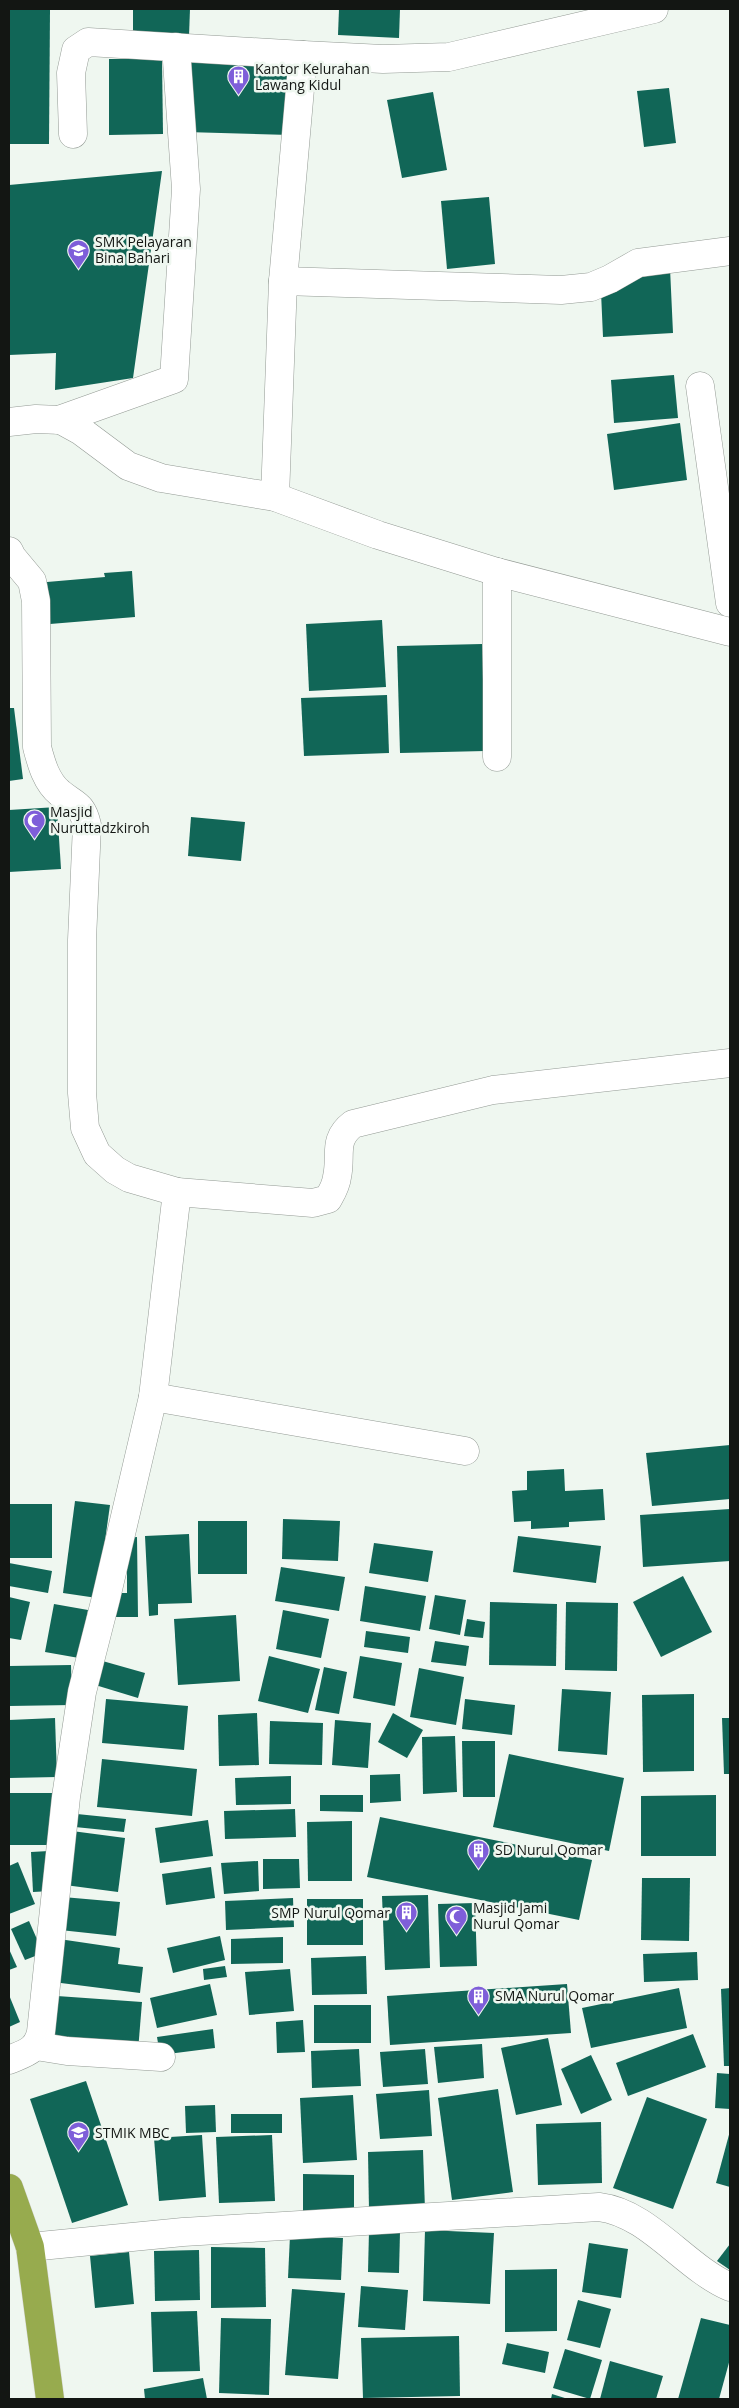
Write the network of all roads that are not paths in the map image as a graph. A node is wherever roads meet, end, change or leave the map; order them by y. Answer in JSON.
{"nodes":[{"id":1,"x":654,"y":9,"type":"edge"},
{"id":2,"x":176,"y":47,"type":"junction"},
{"id":3,"x":302,"y":55,"type":"junction"},
{"id":4,"x":73,"y":134,"type":"dead end"},
{"id":5,"x":730,"y":251,"type":"edge"},
{"id":6,"x":283,"y":282,"type":"junction"},
{"id":7,"x":700,"y":386,"type":"dead end"},
{"id":8,"x":59,"y":420,"type":"junction"},
{"id":9,"x":9,"y":422,"type":"edge"},
{"id":10,"x":275,"y":497,"type":"junction"},
{"id":11,"x":9,"y":550,"type":"edge"},
{"id":12,"x":497,"y":572,"type":"junction"},
{"id":13,"x":730,"y":603,"type":"edge"},
{"id":14,"x":730,"y":632,"type":"edge"},
{"id":15,"x":497,"y":757,"type":"dead end"},
{"id":16,"x":730,"y":1063,"type":"edge"},
{"id":17,"x":177,"y":1192,"type":"junction"},
{"id":18,"x":153,"y":1397,"type":"junction"},
{"id":19,"x":465,"y":1451,"type":"dead end"},
{"id":20,"x":36,"y":2046,"type":"junction"},
{"id":21,"x":161,"y":2057,"type":"dead end"},
{"id":22,"x":9,"y":2060,"type":"edge"},
{"id":23,"x":9,"y":2188,"type":"edge"},
{"id":24,"x":30,"y":2247,"type":"junction"},
{"id":25,"x":730,"y":2287,"type":"edge"},
{"id":26,"x":50,"y":2399,"type":"edge"}],
"edges":[{"from":1,"to":3,"type":"street"},
{"from":2,"to":3,"type":"street"},
{"from":2,"to":4,"type":"street"},
{"from":2,"to":8,"type":"street"},
{"from":3,"to":6,"type":"street"},
{"from":5,"to":6,"type":"street"},
{"from":6,"to":10,"type":"street"},
{"from":7,"to":13,"type":"street"},
{"from":8,"to":9,"type":"street"},
{"from":8,"to":10,"type":"street"},
{"from":10,"to":12,"type":"street"},
{"from":11,"to":17,"type":"street"},
{"from":12,"to":14,"type":"street"},
{"from":12,"to":15,"type":"street"},
{"from":16,"to":17,"type":"street"},
{"from":17,"to":18,"type":"street"},
{"from":18,"to":19,"type":"street"},
{"from":18,"to":20,"type":"street"},
{"from":20,"to":21,"type":"street"},
{"from":20,"to":22,"type":"street"},
{"from":23,"to":24,"type":"highway"},
{"from":24,"to":25,"type":"street"},
{"from":24,"to":26,"type":"highway"}]}
